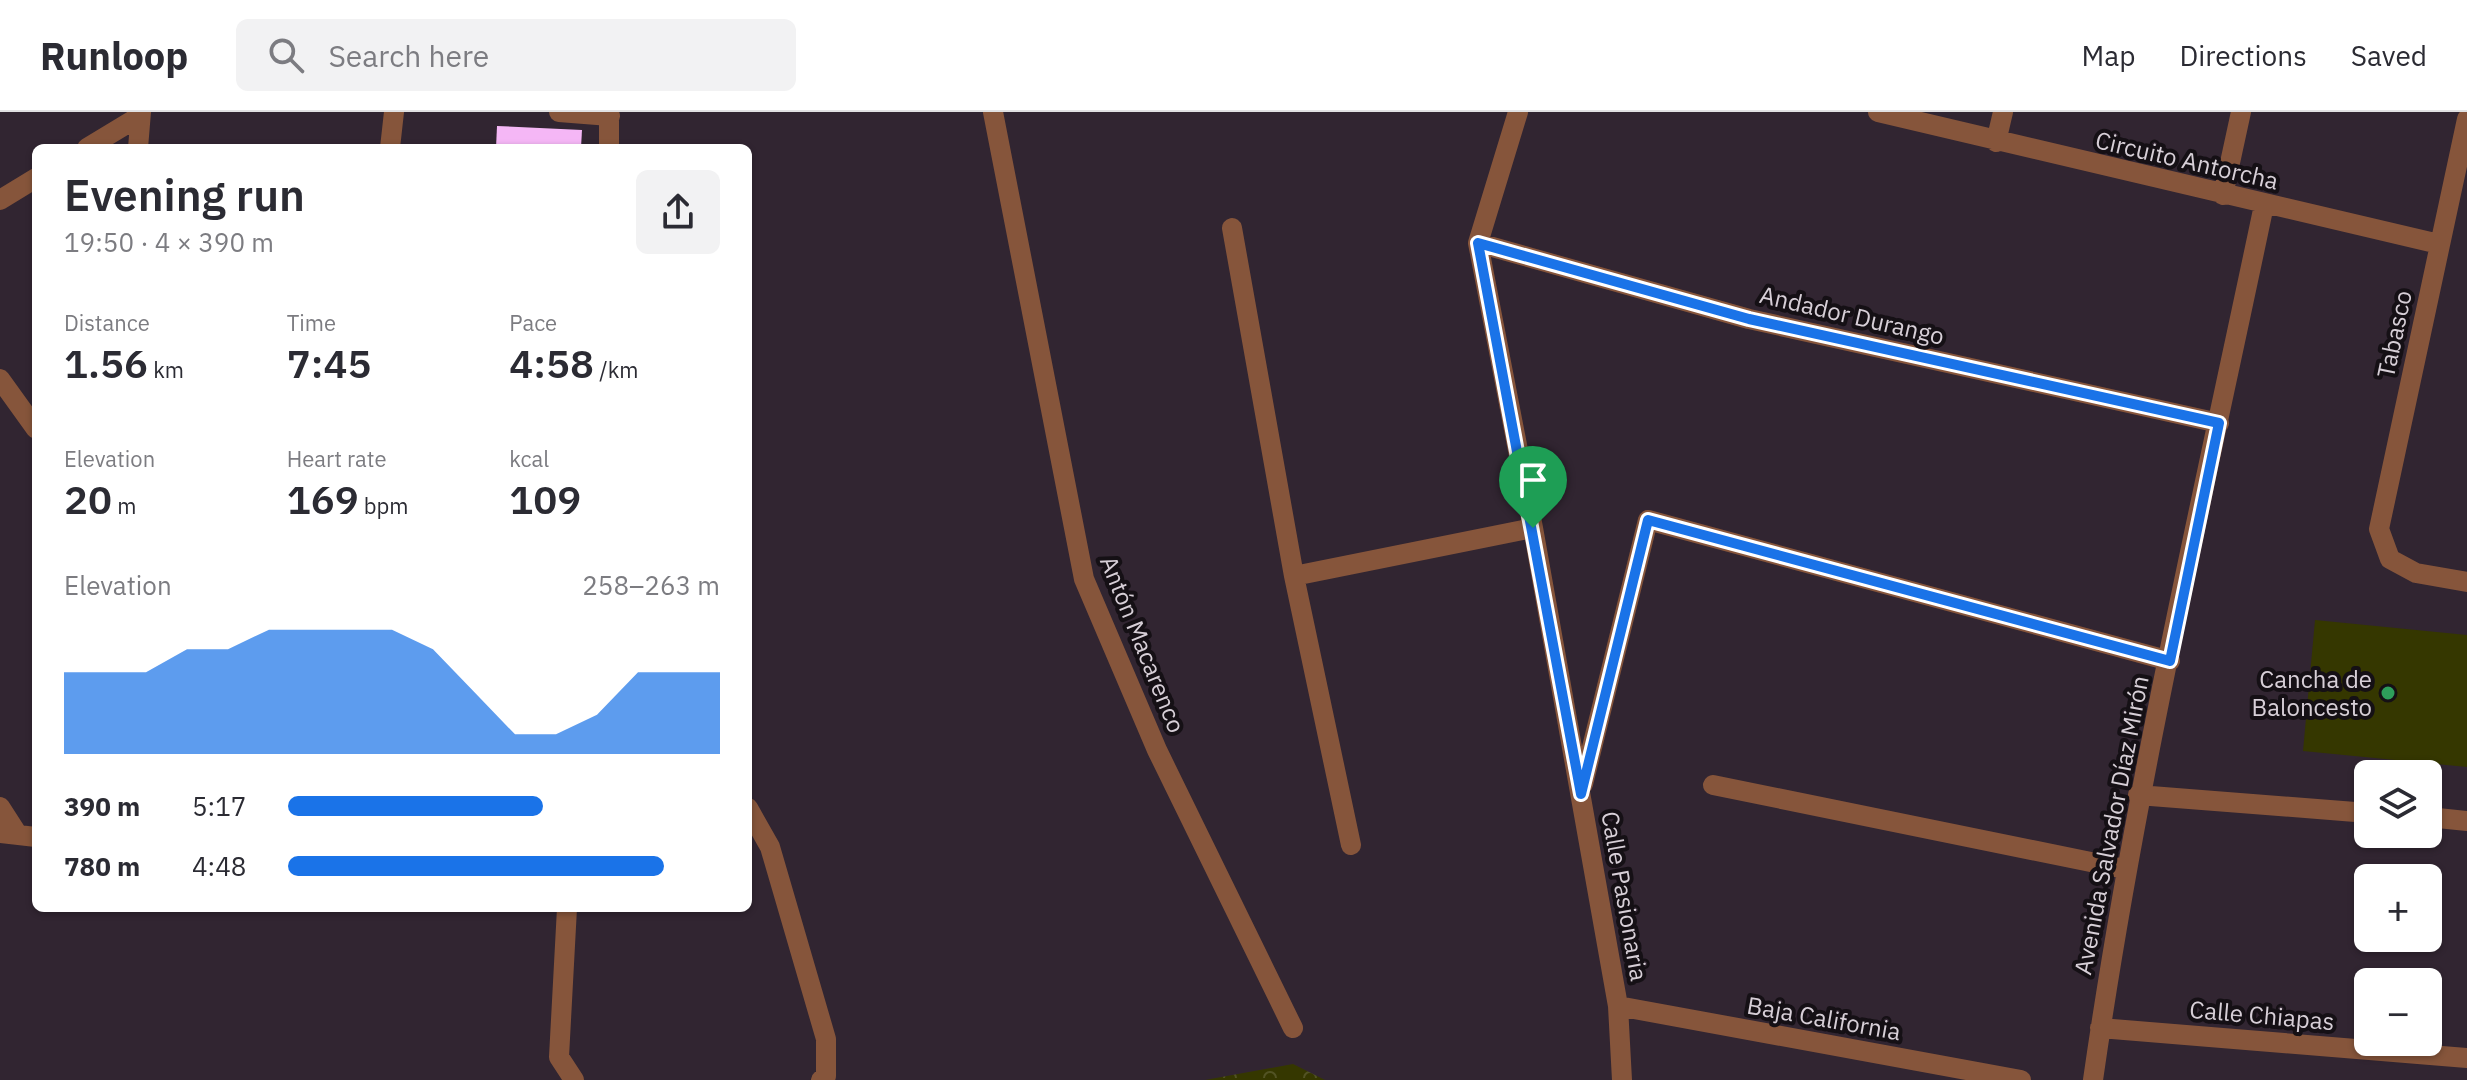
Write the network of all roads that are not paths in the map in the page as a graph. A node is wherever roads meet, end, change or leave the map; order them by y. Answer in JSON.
{"nodes":[{"id":1,"x":394,"y":112,"type":"edge"},
{"id":2,"x":559,"y":112,"type":"edge"},
{"id":3,"x":993,"y":112,"type":"edge"},
{"id":4,"x":1518,"y":112,"type":"edge"},
{"id":5,"x":1878,"y":112,"type":"edge"},
{"id":6,"x":2003,"y":112,"type":"edge"},
{"id":7,"x":2241,"y":112,"type":"edge"},
{"id":8,"x":141,"y":114,"type":"edge"},
{"id":9,"x":610,"y":114,"type":"edge"},
{"id":10,"x":2467,"y":119,"type":"edge"},
{"id":11,"x":1996,"y":142,"type":"junction"},
{"id":12,"x":93,"y":144,"type":"edge"},
{"id":13,"x":138,"y":144,"type":"edge"},
{"id":14,"x":390,"y":144,"type":"edge"},
{"id":15,"x":609,"y":144,"type":"edge"},
{"id":16,"x":32,"y":180,"type":"edge"},
{"id":17,"x":2223,"y":195,"type":"junction"},
{"id":18,"x":0,"y":200,"type":"edge"},
{"id":19,"x":2264,"y":205,"type":"junction"},
{"id":20,"x":1232,"y":228,"type":"dead end"},
{"id":21,"x":1478,"y":243,"type":"junction"},
{"id":22,"x":2439,"y":244,"type":"junction"},
{"id":23,"x":0,"y":379,"type":"edge"},
{"id":24,"x":32,"y":423,"type":"edge"},
{"id":25,"x":2219,"y":423,"type":"junction"},
{"id":26,"x":1533,"y":528,"type":"junction"},
{"id":27,"x":1294,"y":576,"type":"junction"},
{"id":28,"x":2467,"y":582,"type":"edge"},
{"id":29,"x":2170,"y":661,"type":"junction"},
{"id":30,"x":1713,"y":785,"type":"dead end"},
{"id":31,"x":1581,"y":794,"type":"junction"},
{"id":32,"x":2138,"y":795,"type":"junction"},
{"id":33,"x":0,"y":807,"type":"edge"},
{"id":34,"x":2354,"y":812,"type":"edge"},
{"id":35,"x":752,"y":815,"type":"edge"},
{"id":36,"x":2442,"y":818,"type":"edge"},
{"id":37,"x":2467,"y":821,"type":"edge"},
{"id":38,"x":18,"y":835,"type":"edge"},
{"id":39,"x":1351,"y":845,"type":"dead end"},
{"id":40,"x":2125,"y":869,"type":"junction"},
{"id":41,"x":567,"y":912,"type":"edge"},
{"id":42,"x":1618,"y":1006,"type":"junction"},
{"id":43,"x":1293,"y":1028,"type":"dead end"},
{"id":44,"x":2100,"y":1028,"type":"junction"},
{"id":45,"x":2467,"y":1058,"type":"edge"},
{"id":46,"x":574,"y":1080,"type":"edge"},
{"id":47,"x":821,"y":1080,"type":"edge"},
{"id":48,"x":1622,"y":1080,"type":"edge"},
{"id":49,"x":2021,"y":1080,"type":"edge"},
{"id":50,"x":2093,"y":1080,"type":"edge"}],
"edges":[{"from":1,"to":14,"type":"street"},
{"from":2,"to":9,"type":"street"},
{"from":3,"to":43,"type":"street","name":"Antón Macarenco"},
{"from":4,"to":21,"type":"street","name":"Calle Pasionaria"},
{"from":5,"to":11,"type":"street","name":"Circuito Antorcha"},
{"from":6,"to":11,"type":"street"},
{"from":7,"to":17,"type":"street"},
{"from":8,"to":12,"type":"street"},
{"from":8,"to":13,"type":"street"},
{"from":9,"to":15,"type":"street"},
{"from":10,"to":22,"type":"street","name":"Tabasco"},
{"from":11,"to":17,"type":"street","name":"Circuito Antorcha"},
{"from":16,"to":18,"type":"street"},
{"from":17,"to":19,"type":"street","name":"Circuito Antorcha"},
{"from":19,"to":22,"type":"street","name":"Circuito Antorcha"},
{"from":19,"to":25,"type":"street","name":"Avenida Salvador Díaz Mirón"},
{"from":20,"to":27,"type":"street"},
{"from":21,"to":25,"type":"street","name":"Andador Durango"},
{"from":21,"to":26,"type":"street","name":"Calle Pasionaria"},
{"from":22,"to":28,"type":"street","name":"Tabasco"},
{"from":23,"to":24,"type":"street"},
{"from":25,"to":29,"type":"street","name":"Avenida Salvador Díaz Mirón"},
{"from":26,"to":27,"type":"street"},
{"from":26,"to":31,"type":"street","name":"Calle Pasionaria"},
{"from":27,"to":39,"type":"street"},
{"from":29,"to":31,"type":"street"},
{"from":29,"to":32,"type":"street","name":"Avenida Salvador Díaz Mirón"},
{"from":30,"to":40,"type":"street"},
{"from":31,"to":42,"type":"street","name":"Calle Pasionaria"},
{"from":32,"to":34,"type":"street"},
{"from":32,"to":40,"type":"street","name":"Avenida Salvador Díaz Mirón"},
{"from":33,"to":38,"type":"street"},
{"from":35,"to":47,"type":"street"},
{"from":36,"to":37,"type":"street"},
{"from":40,"to":44,"type":"street","name":"Avenida Salvador Díaz Mirón"},
{"from":41,"to":46,"type":"street"},
{"from":42,"to":48,"type":"street","name":"Calle Pasionaria"},
{"from":42,"to":49,"type":"street","name":"Baja California"},
{"from":44,"to":45,"type":"street","name":"Calle Chiapas"},
{"from":44,"to":50,"type":"street","name":"Avenida Salvador Díaz Mirón"}]}
